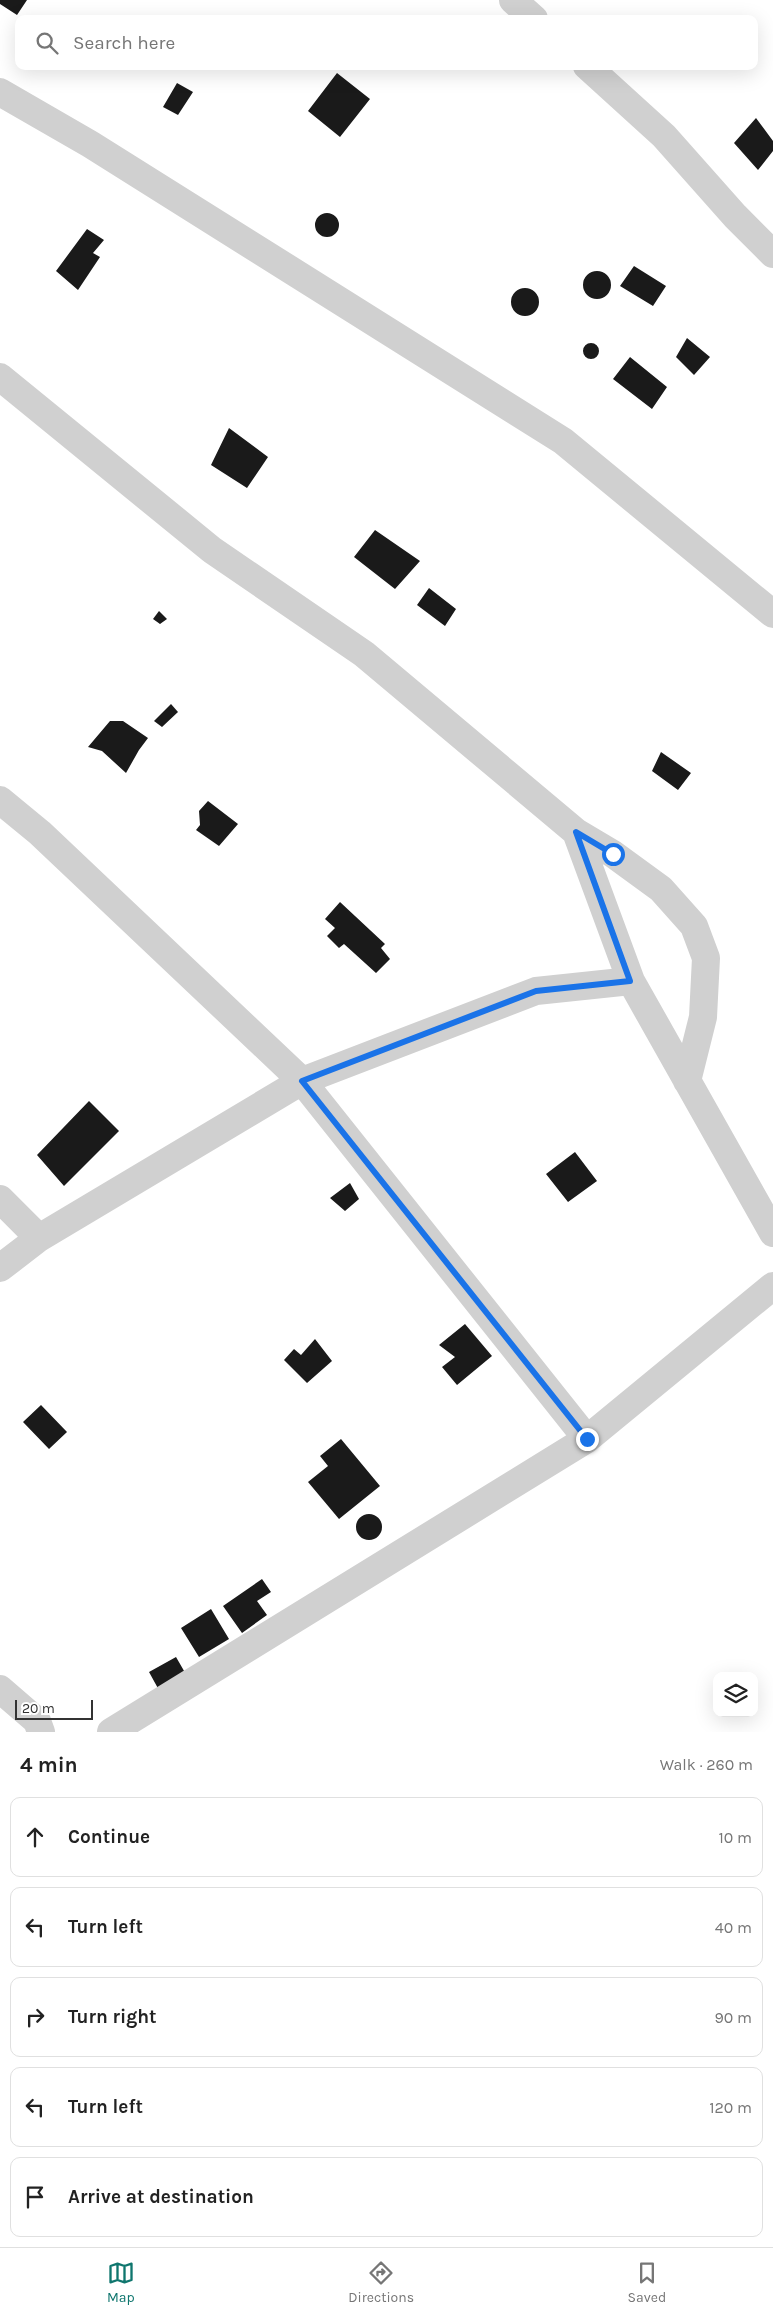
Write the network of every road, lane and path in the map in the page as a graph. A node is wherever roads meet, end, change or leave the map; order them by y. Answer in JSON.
{"nodes":[{"id":1,"x":513,"y":0,"type":"edge"},
{"id":2,"x":530,"y":15,"type":"edge"},
{"id":3,"x":590,"y":70,"type":"edge"},
{"id":4,"x":0,"y":92,"type":"edge"},
{"id":5,"x":773,"y":254,"type":"edge"},
{"id":6,"x":0,"y":377,"type":"edge"},
{"id":7,"x":773,"y":614,"type":"edge"},
{"id":8,"x":0,"y":800,"type":"edge"},
{"id":9,"x":576,"y":832,"type":"junction"},
{"id":10,"x":630,"y":981,"type":"junction"},
{"id":11,"x":302,"y":1081,"type":"junction"},
{"id":12,"x":687,"y":1081,"type":"junction"},
{"id":13,"x":0,"y":1199,"type":"edge"},
{"id":14,"x":773,"y":1234,"type":"edge"},
{"id":15,"x":39,"y":1238,"type":"junction"},
{"id":16,"x":0,"y":1268,"type":"edge"},
{"id":17,"x":773,"y":1286,"type":"edge"},
{"id":18,"x":587,"y":1439,"type":"junction"},
{"id":19,"x":0,"y":1688,"type":"edge"},
{"id":20,"x":41,"y":1732,"type":"edge"},
{"id":21,"x":112,"y":1732,"type":"edge"}],
"edges":[{"from":1,"to":2,"type":"street"},
{"from":3,"to":5,"type":"street"},
{"from":4,"to":7,"type":"street"},
{"from":6,"to":9,"type":"street"},
{"from":8,"to":11,"type":"street"},
{"from":9,"to":10,"type":"street"},
{"from":9,"to":12,"type":"street"},
{"from":10,"to":11,"type":"street"},
{"from":10,"to":12,"type":"street"},
{"from":11,"to":15,"type":"street"},
{"from":11,"to":18,"type":"street"},
{"from":12,"to":14,"type":"street"},
{"from":13,"to":15,"type":"street"},
{"from":15,"to":16,"type":"street"},
{"from":17,"to":18,"type":"street"},
{"from":18,"to":21,"type":"street"},
{"from":19,"to":20,"type":"street"}]}
